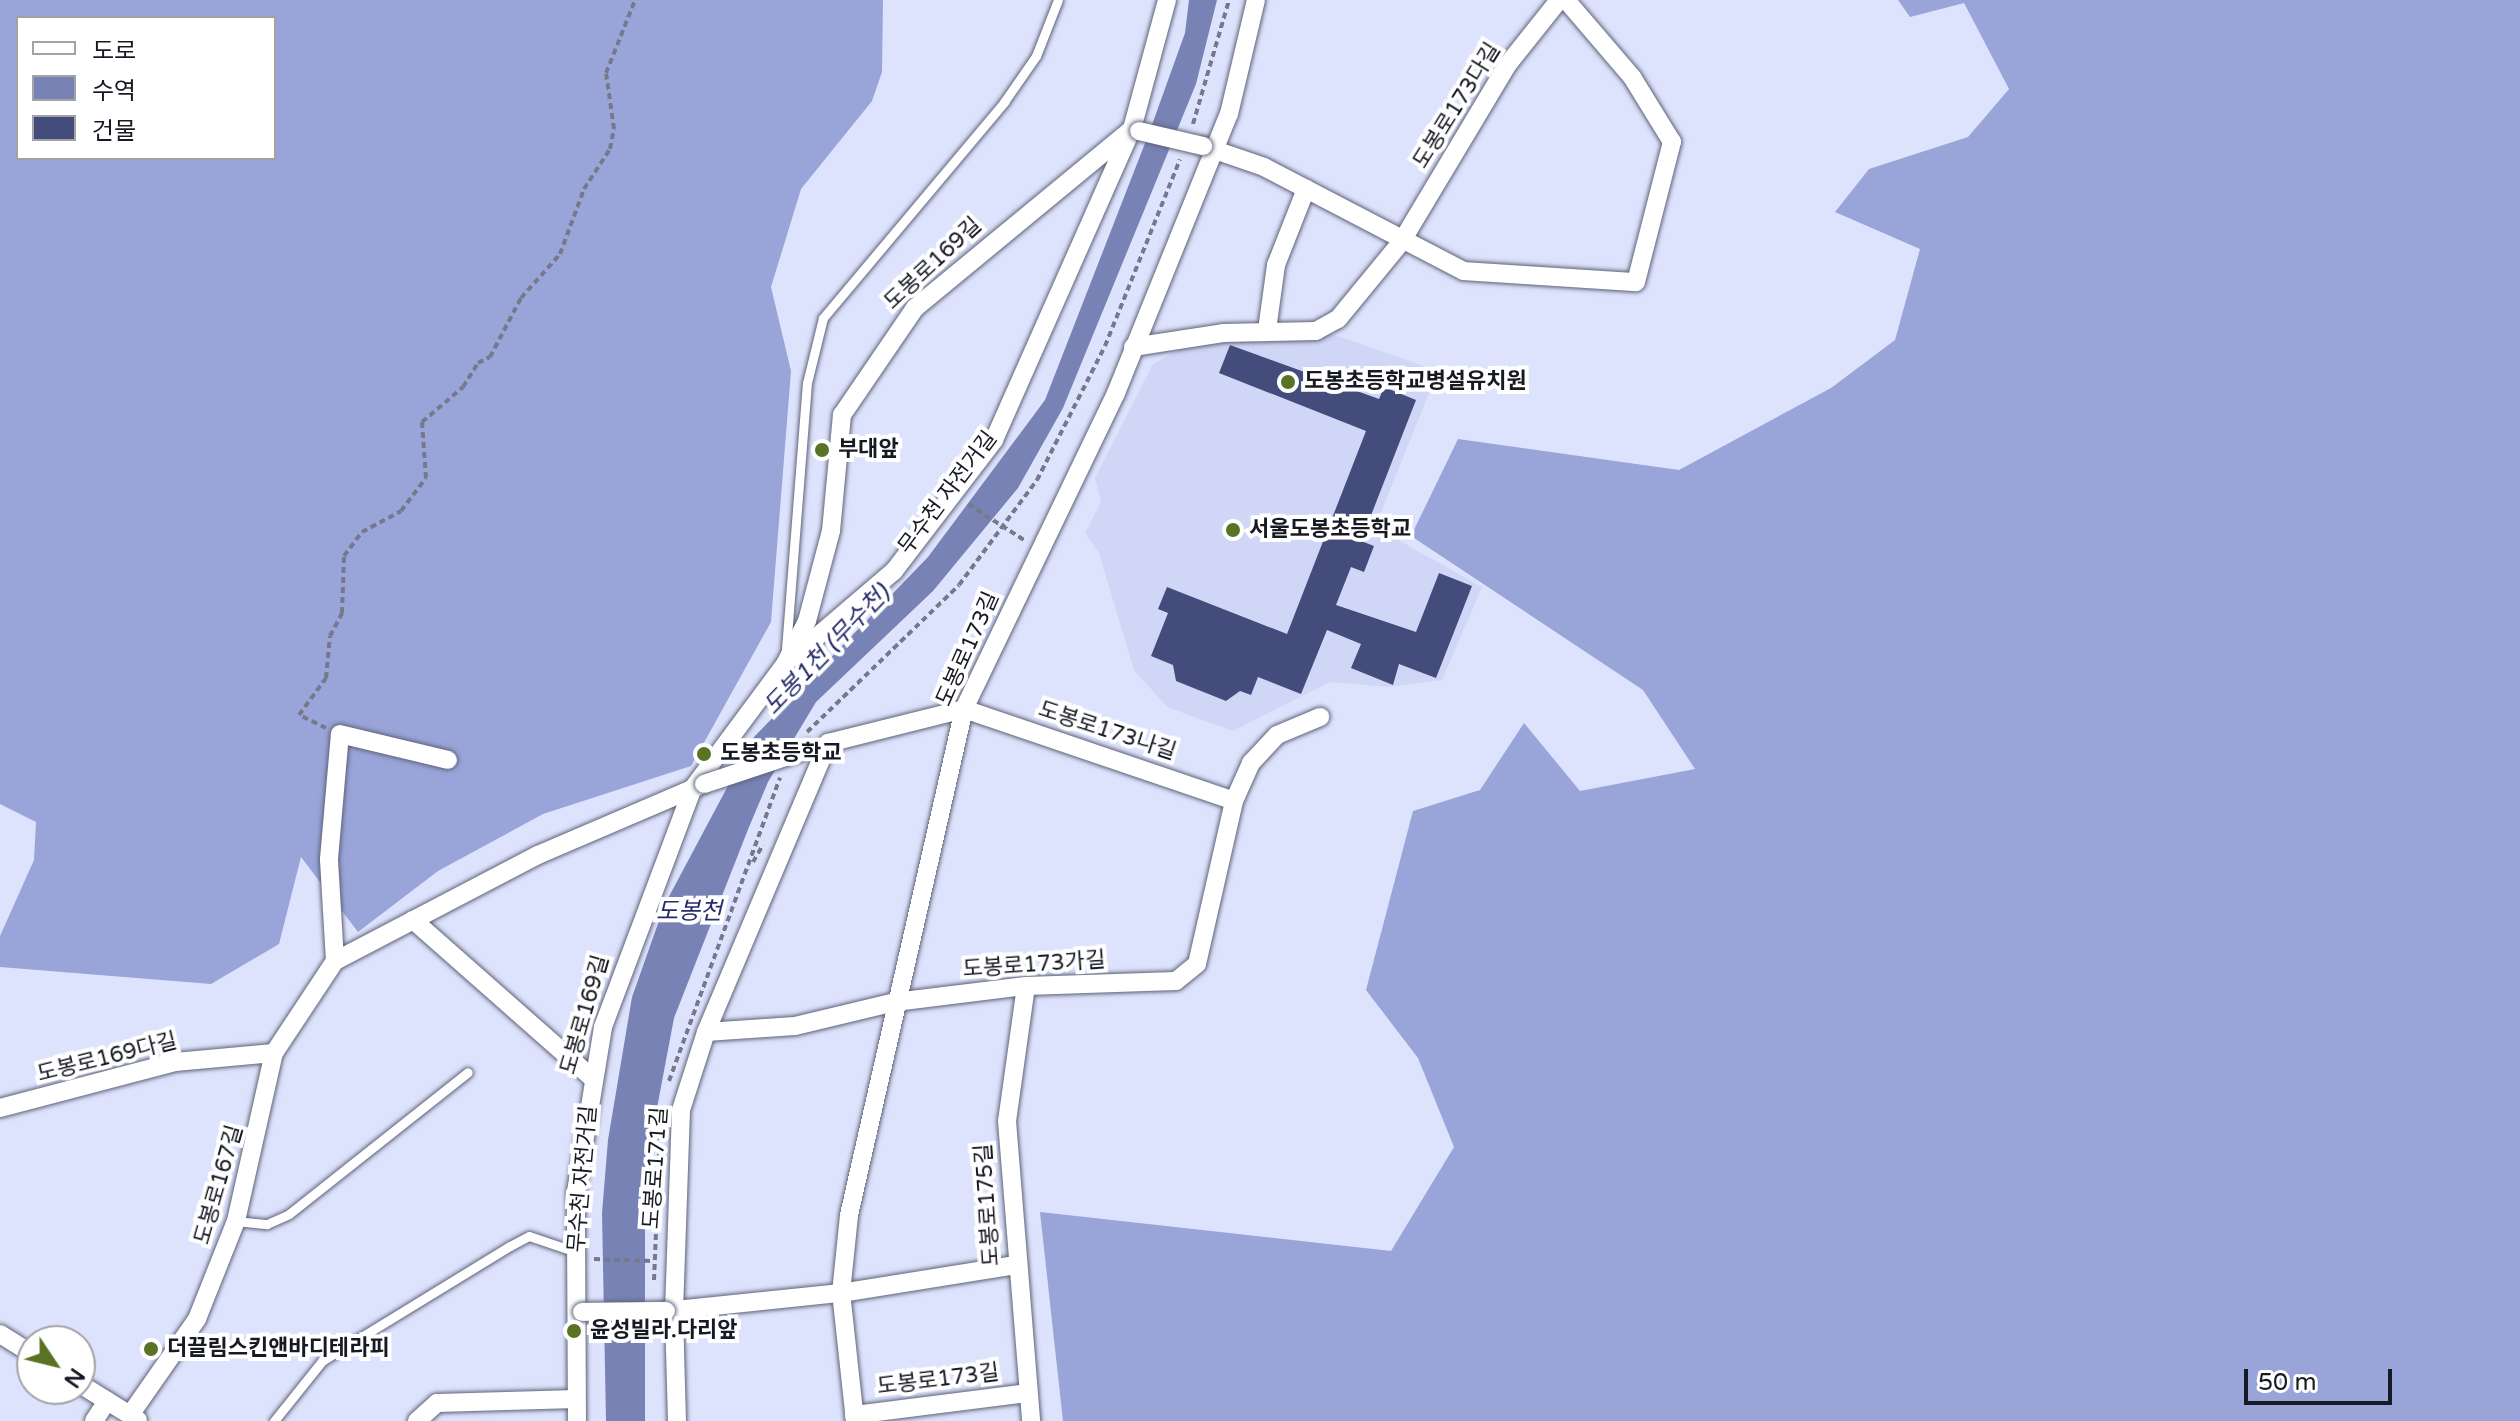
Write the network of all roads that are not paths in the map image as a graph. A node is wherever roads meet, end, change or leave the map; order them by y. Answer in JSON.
{"nodes":[{"id":1,"x":1058,"y":0,"type":"edge"},
{"id":2,"x":1167,"y":0,"type":"edge"},
{"id":3,"x":1256,"y":0,"type":"edge"},
{"id":4,"x":1559,"y":0,"type":"edge"},
{"id":5,"x":1566,"y":0,"type":"edge"},
{"id":6,"x":1135,"y":130,"type":"junction"},
{"id":7,"x":1202,"y":144,"type":"junction"},
{"id":8,"x":1306,"y":189,"type":"junction"},
{"id":9,"x":1402,"y":241,"type":"junction"},
{"id":10,"x":1267,"y":330,"type":"junction"},
{"id":11,"x":1133,"y":347,"type":"junction"},
{"id":12,"x":785,"y":664,"type":"junction"},
{"id":13,"x":964,"y":709,"type":"junction"},
{"id":14,"x":1320,"y":717,"type":"dead end"},
{"id":15,"x":828,"y":743,"type":"junction"},
{"id":16,"x":448,"y":760,"type":"dead end"},
{"id":17,"x":699,"y":786,"type":"junction"},
{"id":18,"x":1234,"y":801,"type":"junction"},
{"id":19,"x":413,"y":920,"type":"junction"},
{"id":20,"x":335,"y":961,"type":"junction"},
{"id":21,"x":1026,"y":986,"type":"junction"},
{"id":22,"x":895,"y":1002,"type":"junction"},
{"id":23,"x":706,"y":1032,"type":"junction"},
{"id":24,"x":274,"y":1053,"type":"junction"},
{"id":25,"x":468,"y":1072,"type":"dead end"},
{"id":26,"x":591,"y":1077,"type":"junction"},
{"id":27,"x":0,"y":1108,"type":"edge"},
{"id":28,"x":236,"y":1221,"type":"junction"},
{"id":29,"x":573,"y":1251,"type":"junction"},
{"id":30,"x":1016,"y":1265,"type":"junction"},
{"id":31,"x":841,"y":1293,"type":"junction"},
{"id":32,"x":670,"y":1311,"type":"junction"},
{"id":33,"x":577,"y":1312,"type":"junction"},
{"id":34,"x":1028,"y":1393,"type":"junction"},
{"id":35,"x":96,"y":1394,"type":"edge"},
{"id":36,"x":576,"y":1399,"type":"junction"},
{"id":37,"x":107,"y":1401,"type":"junction"},
{"id":38,"x":136,"y":1418,"type":"edge"},
{"id":39,"x":855,"y":1418,"type":"edge"},
{"id":40,"x":94,"y":1421,"type":"edge"},
{"id":41,"x":274,"y":1421,"type":"edge"},
{"id":42,"x":417,"y":1421,"type":"edge"},
{"id":43,"x":577,"y":1421,"type":"edge"},
{"id":44,"x":677,"y":1421,"type":"edge"},
{"id":45,"x":1031,"y":1421,"type":"edge"}],
"edges":[{"from":1,"to":12,"type":"lane"},
{"from":2,"to":6,"type":"street","name":"도봉로169길"},
{"from":3,"to":7,"type":"street","name":"도봉로173길"},
{"from":4,"to":9,"type":"street","name":"도봉로173다길"},
{"from":5,"to":9,"type":"street"},
{"from":6,"to":7,"type":"street","bridge":true},
{"from":6,"to":12,"type":"street","name":"도봉로169길"},
{"from":6,"to":12,"type":"street","name":"도봉로169길"},
{"from":7,"to":8,"type":"street"},
{"from":7,"to":11,"type":"street","name":"도봉로173길"},
{"from":8,"to":9,"type":"street"},
{"from":8,"to":10,"type":"street"},
{"from":9,"to":10,"type":"street","name":"도봉로173다길"},
{"from":10,"to":11,"type":"street","name":"도봉로173다길"},
{"from":11,"to":13,"type":"street","name":"도봉로173길"},
{"from":12,"to":17,"type":"street","name":"도봉로169길"},
{"from":13,"to":15,"type":"street"},
{"from":13,"to":18,"type":"street","name":"도봉로173나길"},
{"from":13,"to":22,"type":"street","name":"도봉로173길"},
{"from":14,"to":18,"type":"street"},
{"from":15,"to":17,"type":"street","name":"도봉로167길","bridge":true},
{"from":15,"to":23,"type":"street","name":"도봉로171길"},
{"from":16,"to":20,"type":"street"},
{"from":17,"to":19,"type":"street","name":"도봉로167길"},
{"from":17,"to":26,"type":"street","name":"도봉로169길"},
{"from":18,"to":21,"type":"street","name":"도봉로173가길"},
{"from":19,"to":20,"type":"street","name":"도봉로167길"},
{"from":19,"to":26,"type":"street"},
{"from":20,"to":24,"type":"street","name":"도봉로167길"},
{"from":21,"to":22,"type":"street","name":"도봉로173가길"},
{"from":21,"to":30,"type":"street","name":"도봉로175길"},
{"from":22,"to":23,"type":"street"},
{"from":22,"to":31,"type":"street","name":"도봉로173길"},
{"from":23,"to":32,"type":"street","name":"도봉로171길"},
{"from":24,"to":27,"type":"street","name":"도봉로169다길"},
{"from":24,"to":28,"type":"street","name":"도봉로167길"},
{"from":25,"to":28,"type":"lane"},
{"from":26,"to":29,"type":"street","name":"도봉로169길"},
{"from":28,"to":38,"type":"street","name":"도봉로167길"},
{"from":29,"to":33,"type":"street","name":"도봉로169길"},
{"from":29,"to":41,"type":"lane"},
{"from":30,"to":31,"type":"street"},
{"from":30,"to":34,"type":"street","name":"도봉로175길"},
{"from":31,"to":32,"type":"street"},
{"from":31,"to":39,"type":"street","name":"도봉로173길"},
{"from":32,"to":33,"type":"street","bridge":true},
{"from":32,"to":44,"type":"street","name":"도봉로171길"},
{"from":33,"to":36,"type":"street","name":"도봉로169길"},
{"from":34,"to":39,"type":"street","name":"도봉로173길"},
{"from":34,"to":45,"type":"street","name":"도봉로175길"},
{"from":35,"to":37,"type":"street"},
{"from":36,"to":42,"type":"street"},
{"from":36,"to":43,"type":"street","name":"도봉로169길"},
{"from":37,"to":38,"type":"street"},
{"from":37,"to":40,"type":"street"}]}
